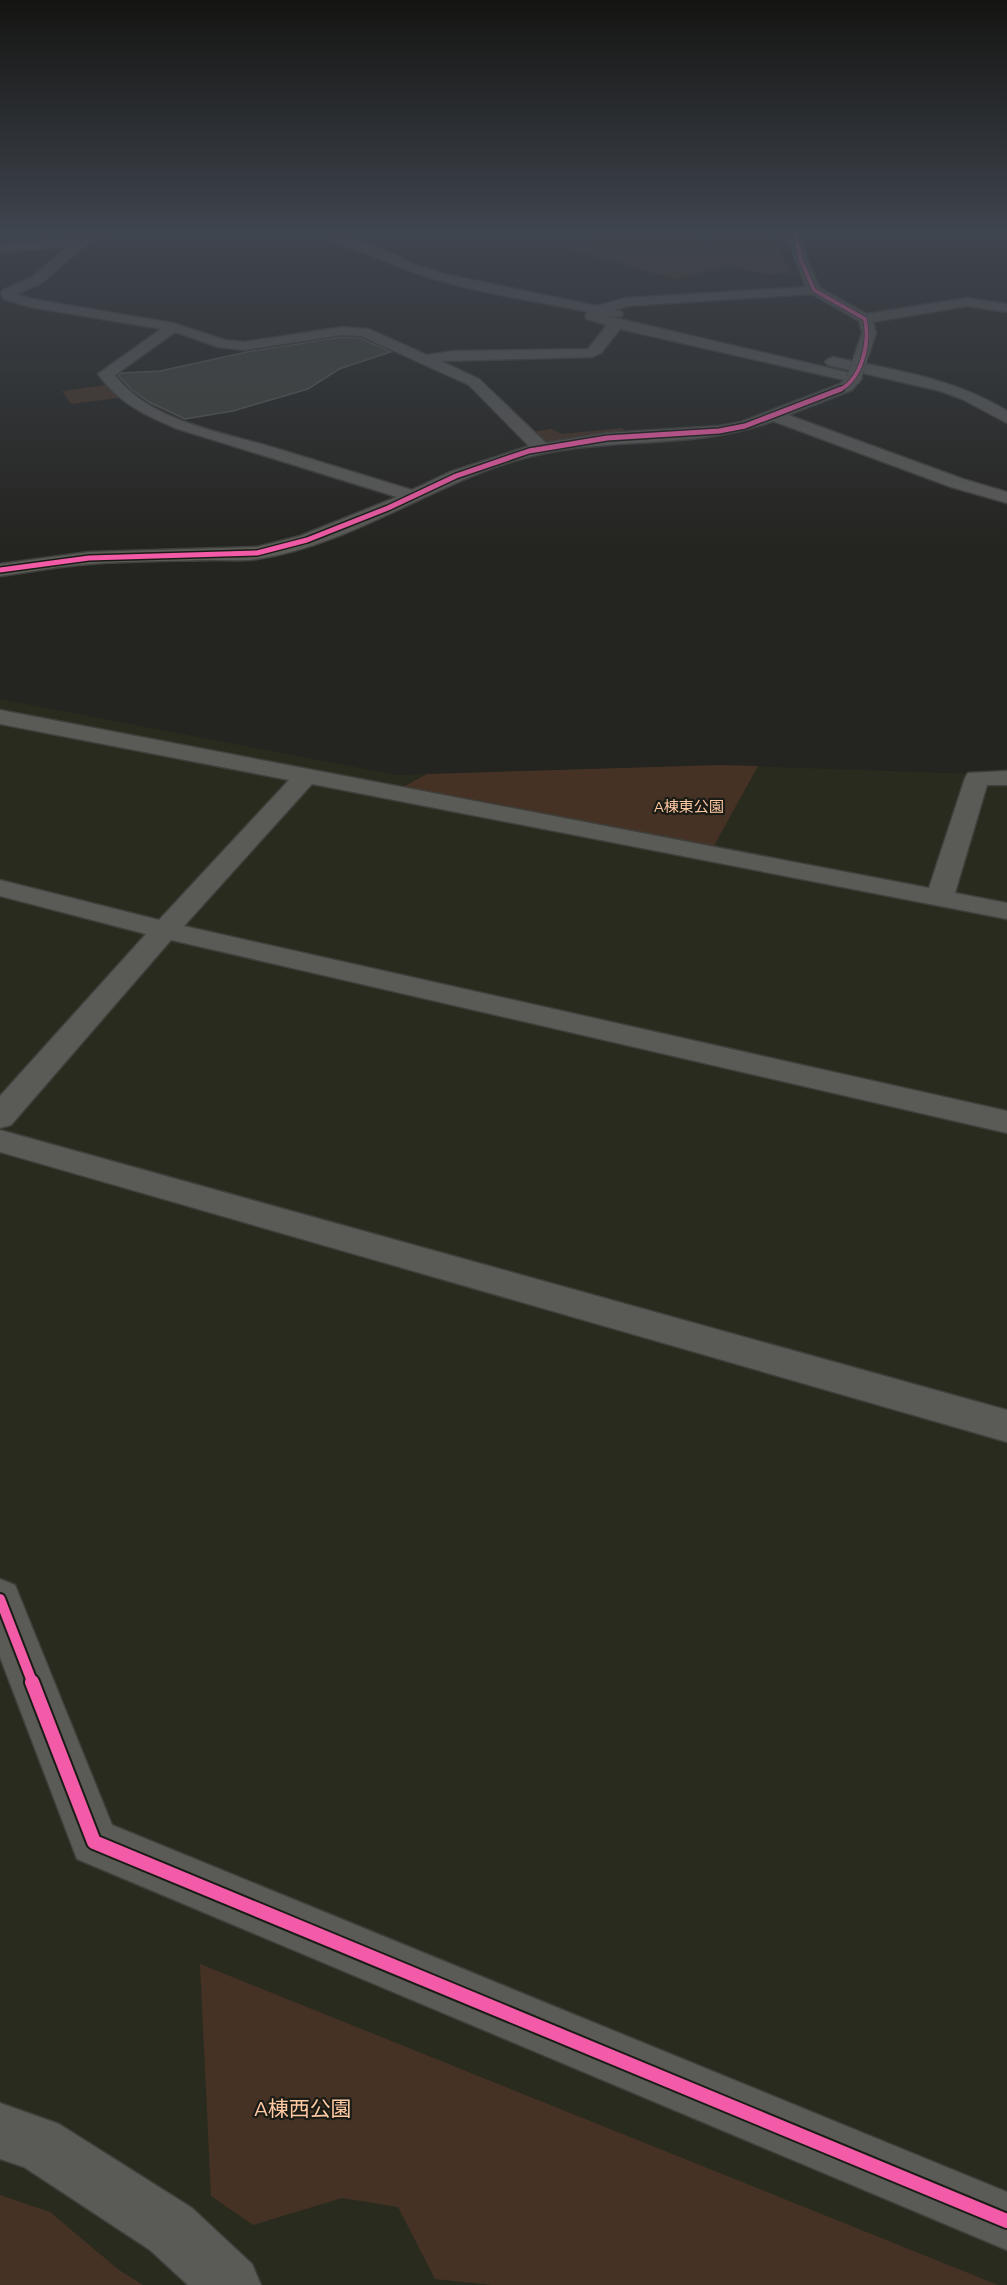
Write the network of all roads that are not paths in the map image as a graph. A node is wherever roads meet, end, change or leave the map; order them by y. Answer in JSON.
{"nodes":[{"id":1,"x":158,"y":338,"type":"edge"},
{"id":2,"x":204,"y":338,"type":"edge"},
{"id":3,"x":302,"y":338,"type":"edge"},
{"id":4,"x":376,"y":338,"type":"edge"},
{"id":5,"x":607,"y":338,"type":"edge"},
{"id":6,"x":677,"y":338,"type":"edge"},
{"id":7,"x":721,"y":338,"type":"edge"},
{"id":8,"x":867,"y":338,"type":"edge"},
{"id":9,"x":424,"y":360,"type":"junction"},
{"id":10,"x":854,"y":378,"type":"junction"},
{"id":11,"x":773,"y":415,"type":"junction"},
{"id":12,"x":1007,"y":418,"type":"edge"},
{"id":13,"x":542,"y":449,"type":"junction"},
{"id":14,"x":413,"y":496,"type":"junction"},
{"id":15,"x":1007,"y":498,"type":"edge"},
{"id":16,"x":0,"y":570,"type":"edge"},
{"id":17,"x":0,"y":717,"type":"edge"},
{"id":18,"x":307,"y":775,"type":"junction"},
{"id":19,"x":1007,"y":778,"type":"edge"},
{"id":20,"x":0,"y":888,"type":"edge"},
{"id":21,"x":940,"y":897,"type":"junction"},
{"id":22,"x":1007,"y":911,"type":"edge"},
{"id":23,"x":165,"y":930,"type":"junction"},
{"id":24,"x":0,"y":1117,"type":"edge"},
{"id":25,"x":1007,"y":1122,"type":"edge"},
{"id":26,"x":0,"y":1141,"type":"edge"},
{"id":27,"x":1007,"y":1426,"type":"edge"},
{"id":28,"x":0,"y":1599,"type":"edge"},
{"id":29,"x":0,"y":2131,"type":"edge"},
{"id":30,"x":1007,"y":2221,"type":"edge"},
{"id":31,"x":231,"y":2285,"type":"edge"}],
"edges":[{"from":1,"to":14,"type":"street"},
{"from":2,"to":3,"type":"street"},
{"from":4,"to":9,"type":"street"},
{"from":5,"to":9,"type":"street"},
{"from":6,"to":10,"type":"street"},
{"from":7,"to":12,"type":"street"},
{"from":8,"to":10,"type":"street","bridge":true},
{"from":9,"to":13,"type":"street"},
{"from":10,"to":11,"type":"street"},
{"from":11,"to":13,"type":"street"},
{"from":11,"to":15,"type":"street"},
{"from":13,"to":14,"type":"street"},
{"from":14,"to":16,"type":"street"},
{"from":17,"to":18,"type":"street"},
{"from":18,"to":21,"type":"street"},
{"from":18,"to":23,"type":"street"},
{"from":19,"to":21,"type":"street"},
{"from":20,"to":23,"type":"street"},
{"from":21,"to":22,"type":"street"},
{"from":23,"to":24,"type":"street"},
{"from":23,"to":25,"type":"street"},
{"from":26,"to":27,"type":"street"},
{"from":28,"to":30,"type":"street"},
{"from":29,"to":31,"type":"street"}]}
